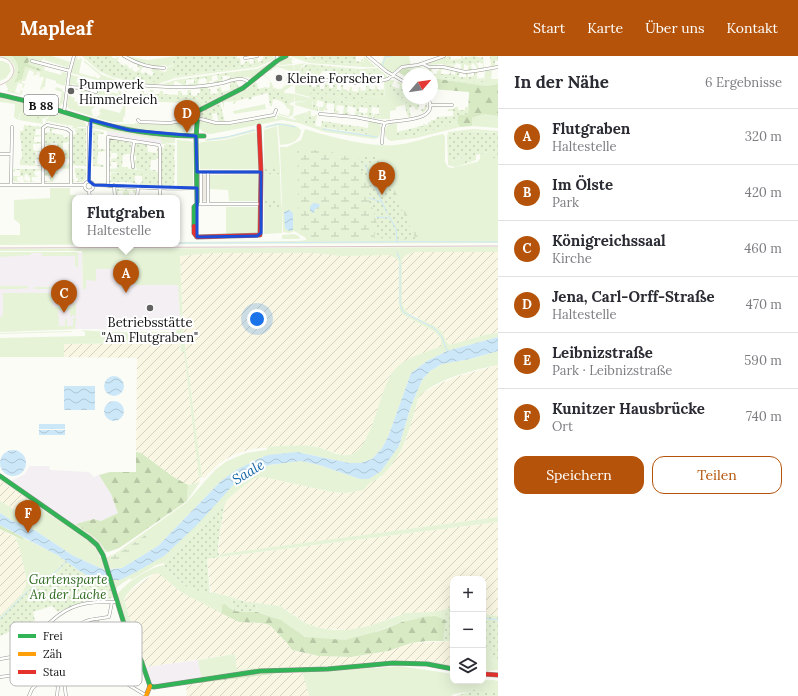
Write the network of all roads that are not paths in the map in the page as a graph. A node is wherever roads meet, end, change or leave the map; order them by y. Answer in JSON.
{"nodes":[{"id":1,"x":74,"y":56,"type":"edge"},
{"id":2,"x":124,"y":56,"type":"edge"},
{"id":3,"x":257,"y":56,"type":"edge"},
{"id":4,"x":286,"y":56,"type":"edge"},
{"id":5,"x":368,"y":56,"type":"edge"},
{"id":6,"x":444,"y":56,"type":"edge"},
{"id":7,"x":245,"y":58,"type":"dead end"},
{"id":8,"x":277,"y":58,"type":"edge"},
{"id":9,"x":32,"y":61,"type":"dead end"},
{"id":10,"x":422,"y":64,"type":"junction"},
{"id":11,"x":164,"y":68,"type":"dead end"},
{"id":12,"x":498,"y":68,"type":"edge"},
{"id":13,"x":70,"y":71,"type":"junction"},
{"id":14,"x":392,"y":75,"type":"junction"},
{"id":15,"x":314,"y":79,"type":"dead end"},
{"id":16,"x":402,"y":81,"type":"edge"},
{"id":17,"x":250,"y":83,"type":"junction"},
{"id":18,"x":139,"y":85,"type":"dead end"},
{"id":19,"x":68,"y":87,"type":"junction"},
{"id":20,"x":96,"y":92,"type":"dead end"},
{"id":21,"x":0,"y":95,"type":"edge"},
{"id":22,"x":430,"y":105,"type":"joint"},
{"id":23,"x":452,"y":105,"type":"dead end"},
{"id":24,"x":276,"y":110,"type":"dead end"},
{"id":25,"x":64,"y":112,"type":"junction"},
{"id":26,"x":320,"y":114,"type":"dead end"},
{"id":27,"x":197,"y":118,"type":"junction"},
{"id":28,"x":91,"y":120,"type":"junction"},
{"id":29,"x":138,"y":120,"type":"dead end"},
{"id":30,"x":385,"y":123,"type":"junction"},
{"id":31,"x":259,"y":126,"type":"dead end"},
{"id":32,"x":12,"y":128,"type":"dead end"},
{"id":33,"x":196,"y":136,"type":"junction"},
{"id":34,"x":204,"y":136,"type":"dead end"},
{"id":35,"x":134,"y":142,"type":"junction"},
{"id":36,"x":382,"y":142,"type":"dead end"},
{"id":37,"x":0,"y":154,"type":"edge"},
{"id":38,"x":11,"y":154,"type":"junction"},
{"id":39,"x":134,"y":167,"type":"dead end"},
{"id":40,"x":261,"y":172,"type":"junction"},
{"id":41,"x":200,"y":174,"type":"junction"},
{"id":42,"x":90,"y":181,"type":"junction"},
{"id":43,"x":0,"y":185,"type":"edge"},
{"id":44,"x":11,"y":185,"type":"junction"},
{"id":45,"x":43,"y":185,"type":"junction"},
{"id":46,"x":71,"y":185,"type":"junction"},
{"id":47,"x":85,"y":185,"type":"junction"},
{"id":48,"x":94,"y":185,"type":"junction"},
{"id":49,"x":114,"y":185,"type":"junction"},
{"id":50,"x":108,"y":186,"type":"junction"},
{"id":51,"x":138,"y":187,"type":"junction"},
{"id":52,"x":200,"y":187,"type":"junction"},
{"id":53,"x":208,"y":188,"type":"junction"},
{"id":54,"x":160,"y":189,"type":"junction"},
{"id":55,"x":89,"y":190,"type":"junction"},
{"id":56,"x":90,"y":195,"type":"edge"},
{"id":57,"x":115,"y":195,"type":"edge"},
{"id":58,"x":137,"y":195,"type":"edge"},
{"id":59,"x":160,"y":195,"type":"edge"},
{"id":60,"x":208,"y":202,"type":"dead end"},
{"id":61,"x":199,"y":203,"type":"junction"},
{"id":62,"x":261,"y":204,"type":"junction"},
{"id":63,"x":0,"y":476,"type":"edge"},
{"id":64,"x":112,"y":602,"type":"junction"},
{"id":65,"x":118,"y":602,"type":"junction"},
{"id":66,"x":50,"y":622,"type":"edge"},
{"id":67,"x":84,"y":622,"type":"edge"},
{"id":68,"x":124,"y":622,"type":"edge"},
{"id":69,"x":10,"y":657,"type":"edge"},
{"id":70,"x":0,"y":659,"type":"edge"},
{"id":71,"x":142,"y":663,"type":"edge"},
{"id":72,"x":450,"y":668,"type":"edge"},
{"id":73,"x":486,"y":674,"type":"edge"},
{"id":74,"x":498,"y":675,"type":"edge"},
{"id":75,"x":10,"y":676,"type":"edge"},
{"id":76,"x":0,"y":677,"type":"edge"},
{"id":77,"x":34,"y":686,"type":"edge"},
{"id":78,"x":58,"y":686,"type":"edge"},
{"id":79,"x":65,"y":686,"type":"edge"},
{"id":80,"x":130,"y":686,"type":"edge"},
{"id":81,"x":150,"y":686,"type":"junction"},
{"id":82,"x":29,"y":696,"type":"edge"},
{"id":83,"x":57,"y":696,"type":"edge"},
{"id":84,"x":66,"y":696,"type":"edge"},
{"id":85,"x":146,"y":696,"type":"edge"}],
"edges":[{"from":1,"to":13,"type":"street"},
{"from":2,"to":11,"type":"street"},
{"from":3,"to":7,"type":"street"},
{"from":4,"to":8,"type":"street"},
{"from":5,"to":14,"type":"street"},
{"from":6,"to":10,"type":"street"},
{"from":8,"to":17,"type":"street"},
{"from":9,"to":13,"type":"street"},
{"from":10,"to":12,"type":"street"},
{"from":10,"to":14,"type":"street"},
{"from":13,"to":19,"type":"street"},
{"from":14,"to":15,"type":"street"},
{"from":14,"to":16,"type":"street"},
{"from":17,"to":18,"type":"street"},
{"from":17,"to":27,"type":"street"},
{"from":19,"to":20,"type":"street"},
{"from":19,"to":25,"type":"street"},
{"from":21,"to":25,"type":"street","number":"B 88"},
{"from":22,"to":23,"type":"street"},
{"from":22,"to":30,"type":"street"},
{"from":24,"to":27,"type":"street"},
{"from":25,"to":28,"type":"street","number":"B 88"},
{"from":26,"to":30,"type":"street"},
{"from":27,"to":29,"type":"street"},
{"from":27,"to":33,"type":"street"},
{"from":28,"to":33,"type":"street","number":"B 88"},
{"from":28,"to":42,"type":"street"},
{"from":30,"to":36,"type":"street"},
{"from":31,"to":40,"type":"street"},
{"from":32,"to":38,"type":"street"},
{"from":33,"to":34,"type":"street","number":"B 88"},
{"from":33,"to":41,"type":"street"},
{"from":35,"to":39,"type":"street"},
{"from":35,"to":50,"type":"street"},
{"from":35,"to":54,"type":"street"},
{"from":37,"to":38,"type":"street"},
{"from":38,"to":44,"type":"street"},
{"from":40,"to":41,"type":"street"},
{"from":40,"to":62,"type":"street"},
{"from":41,"to":52,"type":"street"},
{"from":41,"to":53,"type":"street"},
{"from":42,"to":47,"type":"street"},
{"from":42,"to":48,"type":"street"},
{"from":43,"to":44,"type":"street"},
{"from":44,"to":45,"type":"street"},
{"from":45,"to":46,"type":"street"},
{"from":45,"to":46,"type":"street"},
{"from":46,"to":47,"type":"street"},
{"from":47,"to":55,"type":"street"},
{"from":48,"to":50,"type":"street"},
{"from":48,"to":55,"type":"street"},
{"from":49,"to":50,"type":"street"},
{"from":49,"to":51,"type":"street"},
{"from":49,"to":57,"type":"street"},
{"from":51,"to":54,"type":"street"},
{"from":51,"to":58,"type":"street"},
{"from":52,"to":53,"type":"street"},
{"from":52,"to":54,"type":"street"},
{"from":52,"to":61,"type":"street"},
{"from":53,"to":60,"type":"street"},
{"from":54,"to":59,"type":"street"},
{"from":55,"to":56,"type":"street"},
{"from":61,"to":62,"type":"street"},
{"from":61,"to":62,"type":"street"},
{"from":63,"to":65,"type":"street"},
{"from":64,"to":65,"type":"street"},
{"from":64,"to":66,"type":"street"},
{"from":64,"to":67,"type":"street"},
{"from":65,"to":68,"type":"street"},
{"from":69,"to":70,"type":"street"},
{"from":71,"to":81,"type":"street"},
{"from":72,"to":81,"type":"street"},
{"from":73,"to":74,"type":"street"},
{"from":75,"to":76,"type":"street"},
{"from":77,"to":82,"type":"street"},
{"from":78,"to":83,"type":"street"},
{"from":79,"to":84,"type":"street"},
{"from":80,"to":85,"type":"street"},
{"from":81,"to":85,"type":"street"}]}
